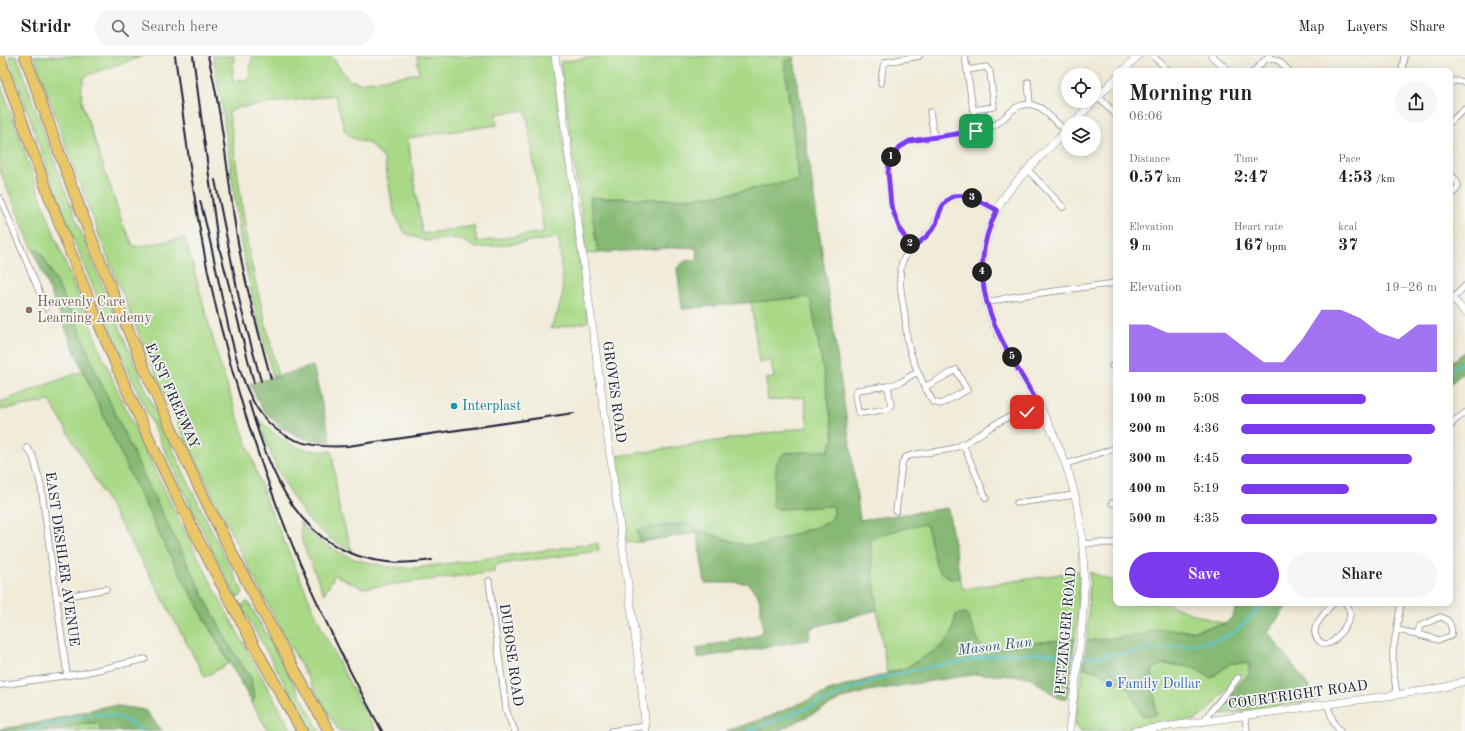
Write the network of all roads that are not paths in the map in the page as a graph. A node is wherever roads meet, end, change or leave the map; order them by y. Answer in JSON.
{"nodes":[{"id":1,"x":25,"y":56,"type":"edge"},
{"id":2,"x":555,"y":56,"type":"edge"},
{"id":3,"x":919,"y":56,"type":"edge"},
{"id":4,"x":965,"y":56,"type":"edge"},
{"id":5,"x":1138,"y":56,"type":"edge"},
{"id":6,"x":1153,"y":56,"type":"edge"},
{"id":7,"x":1212,"y":56,"type":"edge"},
{"id":8,"x":1269,"y":56,"type":"edge"},
{"id":9,"x":1404,"y":56,"type":"edge"},
{"id":10,"x":0,"y":59,"type":"edge"},
{"id":11,"x":1126,"y":68,"type":"edge"},
{"id":12,"x":1167,"y":68,"type":"edge"},
{"id":13,"x":1225,"y":68,"type":"edge"},
{"id":14,"x":1257,"y":68,"type":"edge"},
{"id":15,"x":1286,"y":68,"type":"edge"},
{"id":16,"x":1402,"y":68,"type":"edge"},
{"id":17,"x":968,"y":70,"type":"junction"},
{"id":18,"x":1113,"y":81,"type":"edge"},
{"id":19,"x":1028,"y":82,"type":"dead end"},
{"id":20,"x":1453,"y":82,"type":"edge"},
{"id":21,"x":1465,"y":82,"type":"edge"},
{"id":22,"x":881,"y":83,"type":"dead end"},
{"id":23,"x":1101,"y":95,"type":"edge"},
{"id":24,"x":1101,"y":99,"type":"edge"},
{"id":25,"x":1030,"y":104,"type":"junction"},
{"id":26,"x":1088,"y":108,"type":"edge"},
{"id":27,"x":1465,"y":109,"type":"edge"},
{"id":28,"x":973,"y":110,"type":"junction"},
{"id":29,"x":930,"y":112,"type":"dead end"},
{"id":30,"x":1113,"y":112,"type":"edge"},
{"id":31,"x":1080,"y":116,"type":"edge"},
{"id":32,"x":1453,"y":119,"type":"edge"},
{"id":33,"x":1061,"y":125,"type":"edge"},
{"id":34,"x":976,"y":131,"type":"junction"},
{"id":35,"x":1061,"y":136,"type":"edge"},
{"id":36,"x":934,"y":138,"type":"junction"},
{"id":37,"x":1028,"y":170,"type":"junction"},
{"id":38,"x":1453,"y":177,"type":"edge"},
{"id":39,"x":1453,"y":193,"type":"edge"},
{"id":40,"x":0,"y":198,"type":"edge"},
{"id":41,"x":1063,"y":208,"type":"dead end"},
{"id":42,"x":997,"y":210,"type":"junction"},
{"id":43,"x":912,"y":248,"type":"junction"},
{"id":44,"x":1113,"y":283,"type":"edge"},
{"id":45,"x":1465,"y":286,"type":"edge"},
{"id":46,"x":1453,"y":296,"type":"edge"},
{"id":47,"x":1453,"y":300,"type":"edge"},
{"id":48,"x":986,"y":303,"type":"junction"},
{"id":49,"x":46,"y":308,"type":"dead end"},
{"id":50,"x":1465,"y":312,"type":"edge"},
{"id":51,"x":918,"y":372,"type":"junction"},
{"id":52,"x":888,"y":386,"type":"junction"},
{"id":53,"x":925,"y":387,"type":"junction"},
{"id":54,"x":1039,"y":405,"type":"junction"},
{"id":55,"x":1465,"y":413,"type":"edge"},
{"id":56,"x":1453,"y":422,"type":"edge"},
{"id":57,"x":963,"y":444,"type":"junction"},
{"id":58,"x":27,"y":448,"type":"dead end"},
{"id":59,"x":1113,"y":449,"type":"edge"},
{"id":60,"x":1066,"y":464,"type":"junction"},
{"id":61,"x":1075,"y":495,"type":"junction"},
{"id":62,"x":986,"y":498,"type":"dead end"},
{"id":63,"x":1017,"y":503,"type":"dead end"},
{"id":64,"x":896,"y":511,"type":"dead end"},
{"id":65,"x":1113,"y":543,"type":"edge"},
{"id":66,"x":1084,"y":544,"type":"junction"},
{"id":67,"x":489,"y":581,"type":"dead end"},
{"id":68,"x":106,"y":589,"type":"dead end"},
{"id":69,"x":56,"y":598,"type":"junction"},
{"id":70,"x":1331,"y":606,"type":"edge"},
{"id":71,"x":1347,"y":606,"type":"edge"},
{"id":72,"x":1401,"y":606,"type":"edge"},
{"id":73,"x":1397,"y":630,"type":"junction"},
{"id":74,"x":1417,"y":634,"type":"junction"},
{"id":75,"x":145,"y":659,"type":"dead end"},
{"id":76,"x":67,"y":675,"type":"junction"},
{"id":77,"x":1238,"y":678,"type":"dead end"},
{"id":78,"x":1465,"y":681,"type":"edge"},
{"id":79,"x":0,"y":685,"type":"edge"},
{"id":80,"x":1397,"y":695,"type":"junction"},
{"id":81,"x":1327,"y":704,"type":"junction"},
{"id":82,"x":1245,"y":716,"type":"junction"},
{"id":83,"x":1203,"y":721,"type":"junction"},
{"id":84,"x":646,"y":728,"type":"edge"},
{"id":85,"x":302,"y":731,"type":"edge"},
{"id":86,"x":330,"y":731,"type":"edge"},
{"id":87,"x":515,"y":731,"type":"edge"},
{"id":88,"x":611,"y":731,"type":"edge"},
{"id":89,"x":1069,"y":731,"type":"edge"},
{"id":90,"x":1134,"y":731,"type":"edge"},
{"id":91,"x":1247,"y":731,"type":"edge"},
{"id":92,"x":1340,"y":731,"type":"edge"}],
"edges":[{"from":1,"to":86,"type":"highway","name":"EAST FREEWAY"},
{"from":2,"to":84,"type":"street","name":"GROVES ROAD"},
{"from":3,"to":22,"type":"street"},
{"from":4,"to":17,"type":"street"},
{"from":5,"to":11,"type":"street"},
{"from":6,"to":12,"type":"street"},
{"from":7,"to":13,"type":"street"},
{"from":8,"to":14,"type":"street"},
{"from":8,"to":15,"type":"street"},
{"from":9,"to":16,"type":"street"},
{"from":10,"to":85,"type":"highway"},
{"from":17,"to":28,"type":"street"},
{"from":17,"to":28,"type":"street"},
{"from":18,"to":23,"type":"street"},
{"from":19,"to":25,"type":"street"},
{"from":20,"to":21,"type":"street"},
{"from":24,"to":30,"type":"street"},
{"from":25,"to":33,"type":"street"},
{"from":25,"to":34,"type":"street"},
{"from":26,"to":31,"type":"street"},
{"from":27,"to":32,"type":"street"},
{"from":28,"to":34,"type":"street"},
{"from":29,"to":36,"type":"street"},
{"from":34,"to":36,"type":"street"},
{"from":35,"to":37,"type":"street","name":"PETZINGER ROAD"},
{"from":36,"to":43,"type":"street"},
{"from":37,"to":41,"type":"street"},
{"from":37,"to":42,"type":"street","name":"PETZINGER ROAD"},
{"from":38,"to":39,"type":"street"},
{"from":40,"to":49,"type":"street"},
{"from":42,"to":43,"type":"street"},
{"from":42,"to":48,"type":"street","name":"PETZINGER ROAD"},
{"from":43,"to":51,"type":"street"},
{"from":44,"to":48,"type":"street"},
{"from":45,"to":46,"type":"street"},
{"from":47,"to":50,"type":"street"},
{"from":48,"to":54,"type":"street","name":"PETZINGER ROAD"},
{"from":51,"to":52,"type":"street"},
{"from":51,"to":53,"type":"street"},
{"from":52,"to":52,"type":"street"},
{"from":53,"to":53,"type":"street"},
{"from":54,"to":57,"type":"street"},
{"from":54,"to":60,"type":"street","name":"PETZINGER ROAD"},
{"from":55,"to":56,"type":"street"},
{"from":57,"to":62,"type":"street"},
{"from":57,"to":64,"type":"street"},
{"from":58,"to":69,"type":"street","name":"EAST DESHLER AVENUE"},
{"from":59,"to":60,"type":"street"},
{"from":60,"to":61,"type":"street","name":"PETZINGER ROAD"},
{"from":61,"to":63,"type":"street"},
{"from":61,"to":66,"type":"street","name":"PETZINGER ROAD"},
{"from":65,"to":66,"type":"street"},
{"from":66,"to":89,"type":"street","name":"PETZINGER ROAD"},
{"from":67,"to":87,"type":"street","name":"DUBOSE ROAD"},
{"from":68,"to":69,"type":"street"},
{"from":69,"to":76,"type":"street","name":"EAST DESHLER AVENUE"},
{"from":70,"to":71,"type":"street"},
{"from":72,"to":73,"type":"street"},
{"from":73,"to":74,"type":"street"},
{"from":73,"to":80,"type":"street"},
{"from":74,"to":74,"type":"street"},
{"from":75,"to":76,"type":"street"},
{"from":76,"to":79,"type":"street"},
{"from":77,"to":83,"type":"street"},
{"from":78,"to":80,"type":"street","name":"COURTRIGHT ROAD"},
{"from":80,"to":81,"type":"street","name":"COURTRIGHT ROAD"},
{"from":81,"to":82,"type":"street","name":"COURTRIGHT ROAD"},
{"from":81,"to":92,"type":"street"},
{"from":82,"to":83,"type":"street","name":"COURTRIGHT ROAD"},
{"from":82,"to":91,"type":"street"},
{"from":83,"to":90,"type":"street","name":"COURTRIGHT ROAD"},
{"from":84,"to":88,"type":"street"}]}
